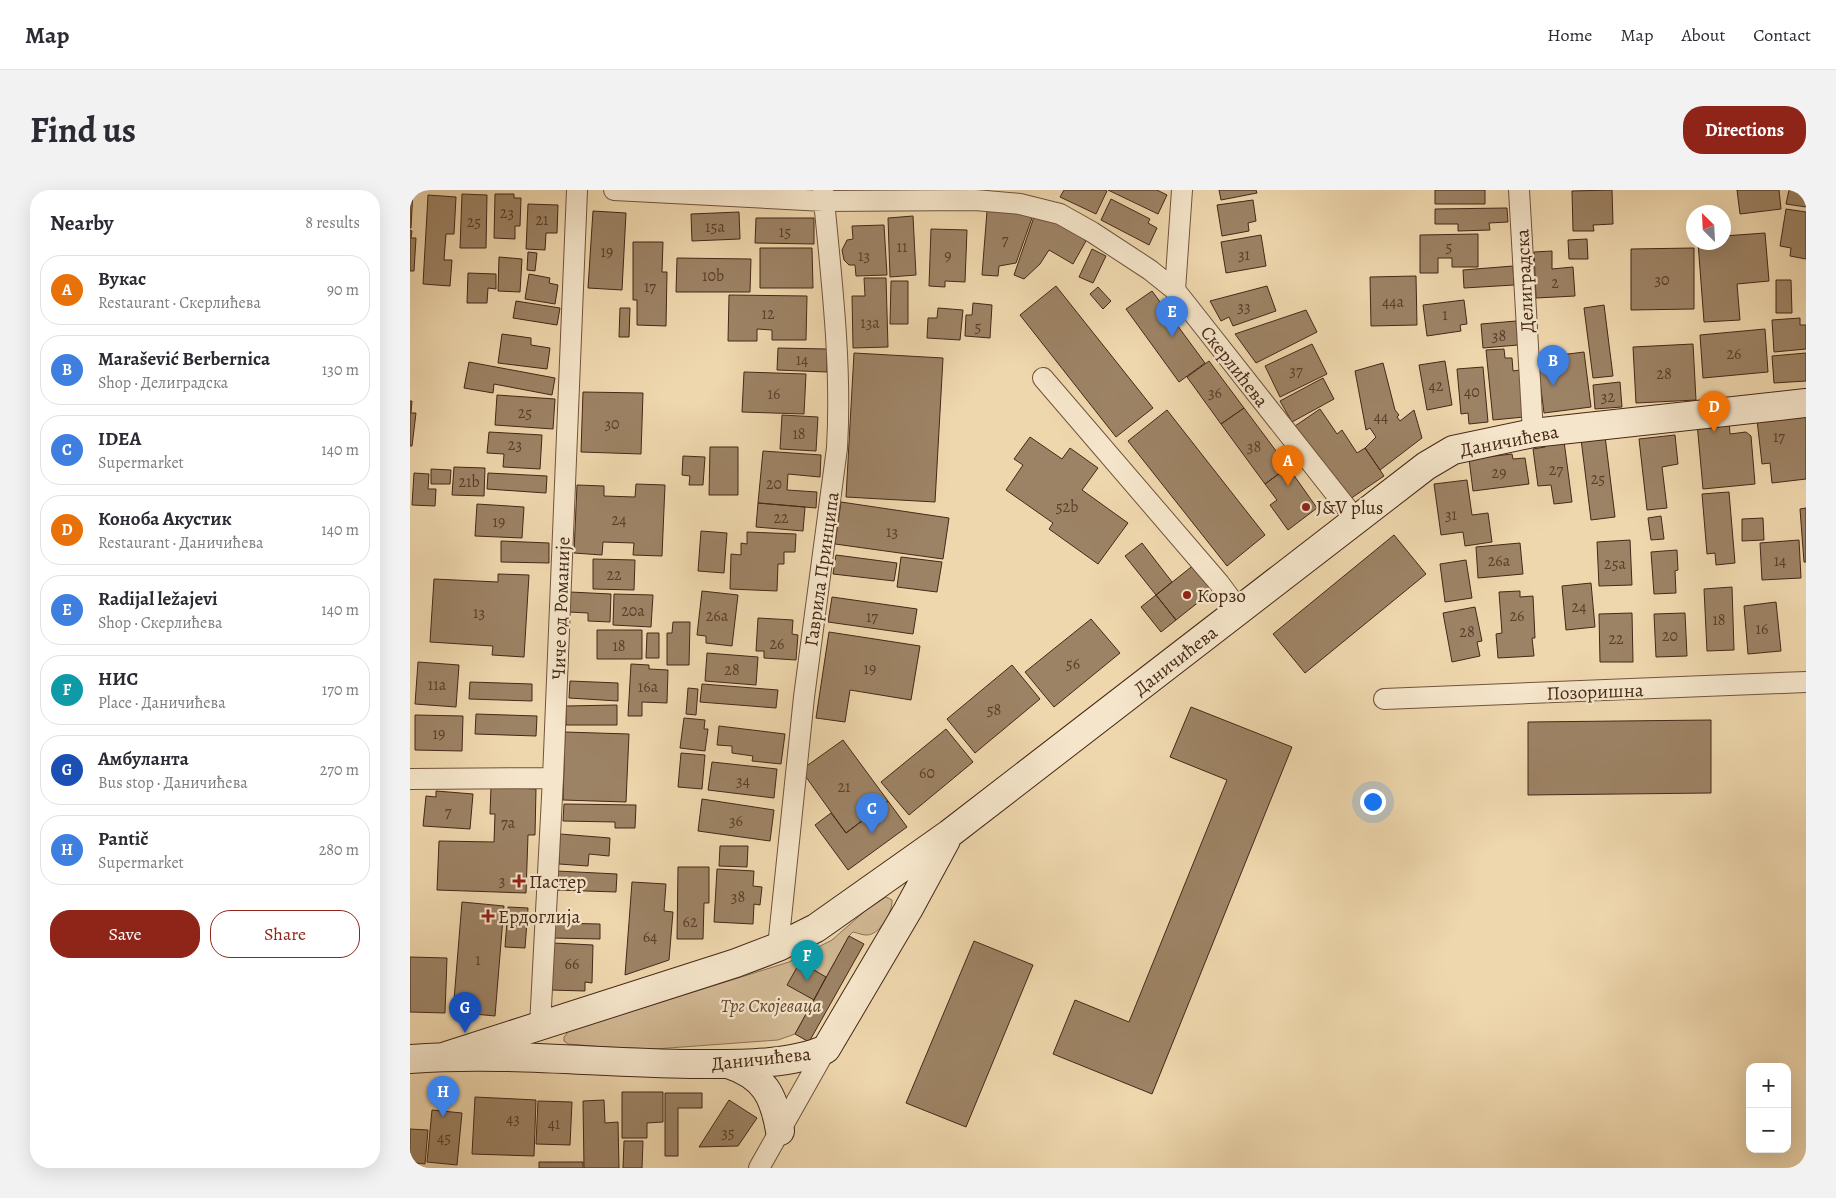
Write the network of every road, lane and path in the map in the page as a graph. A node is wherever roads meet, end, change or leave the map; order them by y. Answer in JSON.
{"nodes":[{"id":1,"x":577,"y":190,"type":"edge"},
{"id":2,"x":614,"y":190,"type":"edge"},
{"id":3,"x":1182,"y":190,"type":"edge"},
{"id":4,"x":1519,"y":190,"type":"edge"},
{"id":5,"x":824,"y":195,"type":"edge"},
{"id":6,"x":1175,"y":290,"type":"junction"},
{"id":7,"x":1043,"y":378,"type":"dead end"},
{"id":8,"x":1806,"y":403,"type":"edge"},
{"id":9,"x":1533,"y":433,"type":"junction"},
{"id":10,"x":1357,"y":521,"type":"junction"},
{"id":11,"x":1239,"y":610,"type":"junction"},
{"id":12,"x":1806,"y":682,"type":"edge"},
{"id":13,"x":1384,"y":700,"type":"dead end"},
{"id":14,"x":553,"y":778,"type":"junction"},
{"id":15,"x":410,"y":779,"type":"edge"},
{"id":16,"x":949,"y":834,"type":"junction"},
{"id":17,"x":865,"y":893,"type":"junction"},
{"id":18,"x":908,"y":910,"type":"junction"},
{"id":19,"x":778,"y":947,"type":"junction"},
{"id":20,"x":540,"y":1026,"type":"junction"},
{"id":21,"x":826,"y":1049,"type":"junction"},
{"id":22,"x":446,"y":1056,"type":"junction"},
{"id":23,"x":537,"y":1057,"type":"junction"},
{"id":24,"x":410,"y":1059,"type":"edge"},
{"id":25,"x":728,"y":1064,"type":"junction"},
{"id":26,"x":780,"y":1132,"type":"junction"},
{"id":27,"x":759,"y":1168,"type":"edge"}],
"edges":[{"from":1,"to":14,"type":"street","name":"Чиче од Романије"},
{"from":2,"to":5,"type":"street","name":"Скерлићева"},
{"from":3,"to":6,"type":"street"},
{"from":4,"to":9,"type":"street","name":"Делиградска"},
{"from":5,"to":6,"type":"street","name":"Скерлићева"},
{"from":5,"to":19,"type":"street","name":"Гаврила Принципа"},
{"from":6,"to":10,"type":"street","name":"Скерлићева"},
{"from":7,"to":11,"type":"street"},
{"from":8,"to":9,"type":"street","name":"Даничићева"},
{"from":9,"to":10,"type":"street","name":"Даничићева"},
{"from":10,"to":11,"type":"street","name":"Даничићева"},
{"from":11,"to":16,"type":"street","name":"Даничићева"},
{"from":12,"to":13,"type":"street","name":"Позоришна"},
{"from":14,"to":15,"type":"street"},
{"from":14,"to":20,"type":"street","name":"Чиче од Романије"},
{"from":16,"to":17,"type":"street","name":"Даничићева"},
{"from":16,"to":18,"type":"street","name":"Даничићева"},
{"from":17,"to":18,"type":"street"},
{"from":17,"to":19,"type":"street","name":"Даничићева"},
{"from":18,"to":21,"type":"street","name":"Даничићева"},
{"from":19,"to":20,"type":"street","name":"Даничићева"},
{"from":20,"to":22,"type":"street","name":"Даничићева"},
{"from":20,"to":23,"type":"street"},
{"from":21,"to":25,"type":"street","name":"Даничићева"},
{"from":21,"to":26,"type":"street"},
{"from":22,"to":23,"type":"street","name":"Даничићева"},
{"from":22,"to":24,"type":"street","name":"Даничићева"},
{"from":23,"to":25,"type":"street","name":"Даничићева"},
{"from":25,"to":26,"type":"street"},
{"from":26,"to":27,"type":"street"}]}
